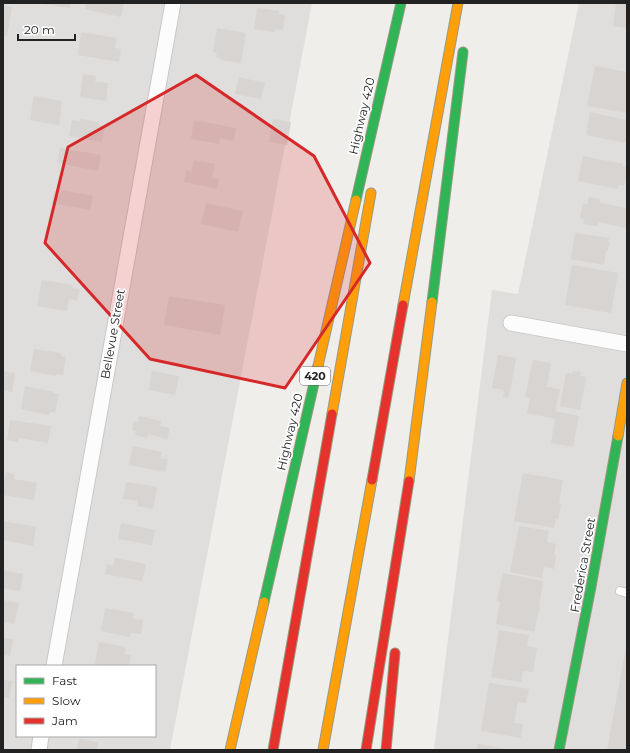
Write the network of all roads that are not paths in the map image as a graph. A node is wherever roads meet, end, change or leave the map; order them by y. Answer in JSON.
{"nodes":[{"id":1,"x":172,"y":3,"type":"edge"},
{"id":2,"x":401,"y":3,"type":"edge"},
{"id":3,"x":405,"y":3,"type":"edge"},
{"id":4,"x":458,"y":3,"type":"edge"},
{"id":5,"x":465,"y":42,"type":"dead end"},
{"id":6,"x":388,"y":102,"type":"dead end"},
{"id":7,"x":373,"y":186,"type":"dead end"},
{"id":8,"x":511,"y":323,"type":"dead end"},
{"id":9,"x":627,"y":344,"type":"edge"},
{"id":10,"x":627,"y":383,"type":"edge"},
{"id":11,"x":412,"y":461,"type":"junction"},
{"id":12,"x":401,"y":586,"type":"dead end"},
{"id":13,"x":396,"y":641,"type":"dead end"},
{"id":14,"x":54,"y":665,"type":"edge"},
{"id":15,"x":41,"y":737,"type":"edge"},
{"id":16,"x":39,"y":750,"type":"edge"},
{"id":17,"x":230,"y":750,"type":"edge"},
{"id":18,"x":273,"y":750,"type":"edge"},
{"id":19,"x":323,"y":750,"type":"edge"},
{"id":20,"x":366,"y":750,"type":"edge"},
{"id":21,"x":386,"y":750,"type":"edge"},
{"id":22,"x":559,"y":750,"type":"edge"}],
"edges":[{"from":1,"to":14,"type":"street","name":"Bellevue Street"},
{"from":2,"to":17,"type":"main road","name":"Highway 420","number":"420"},
{"from":3,"to":6,"type":"main road"},
{"from":4,"to":19,"type":"main road"},
{"from":5,"to":11,"type":"main road"},
{"from":7,"to":18,"type":"main road"},
{"from":8,"to":9,"type":"street"},
{"from":10,"to":22,"type":"main road","name":"Frederica Street"},
{"from":11,"to":12,"type":"main road"},
{"from":11,"to":20,"type":"main road"},
{"from":13,"to":21,"type":"main road"},
{"from":15,"to":16,"type":"street"}]}
